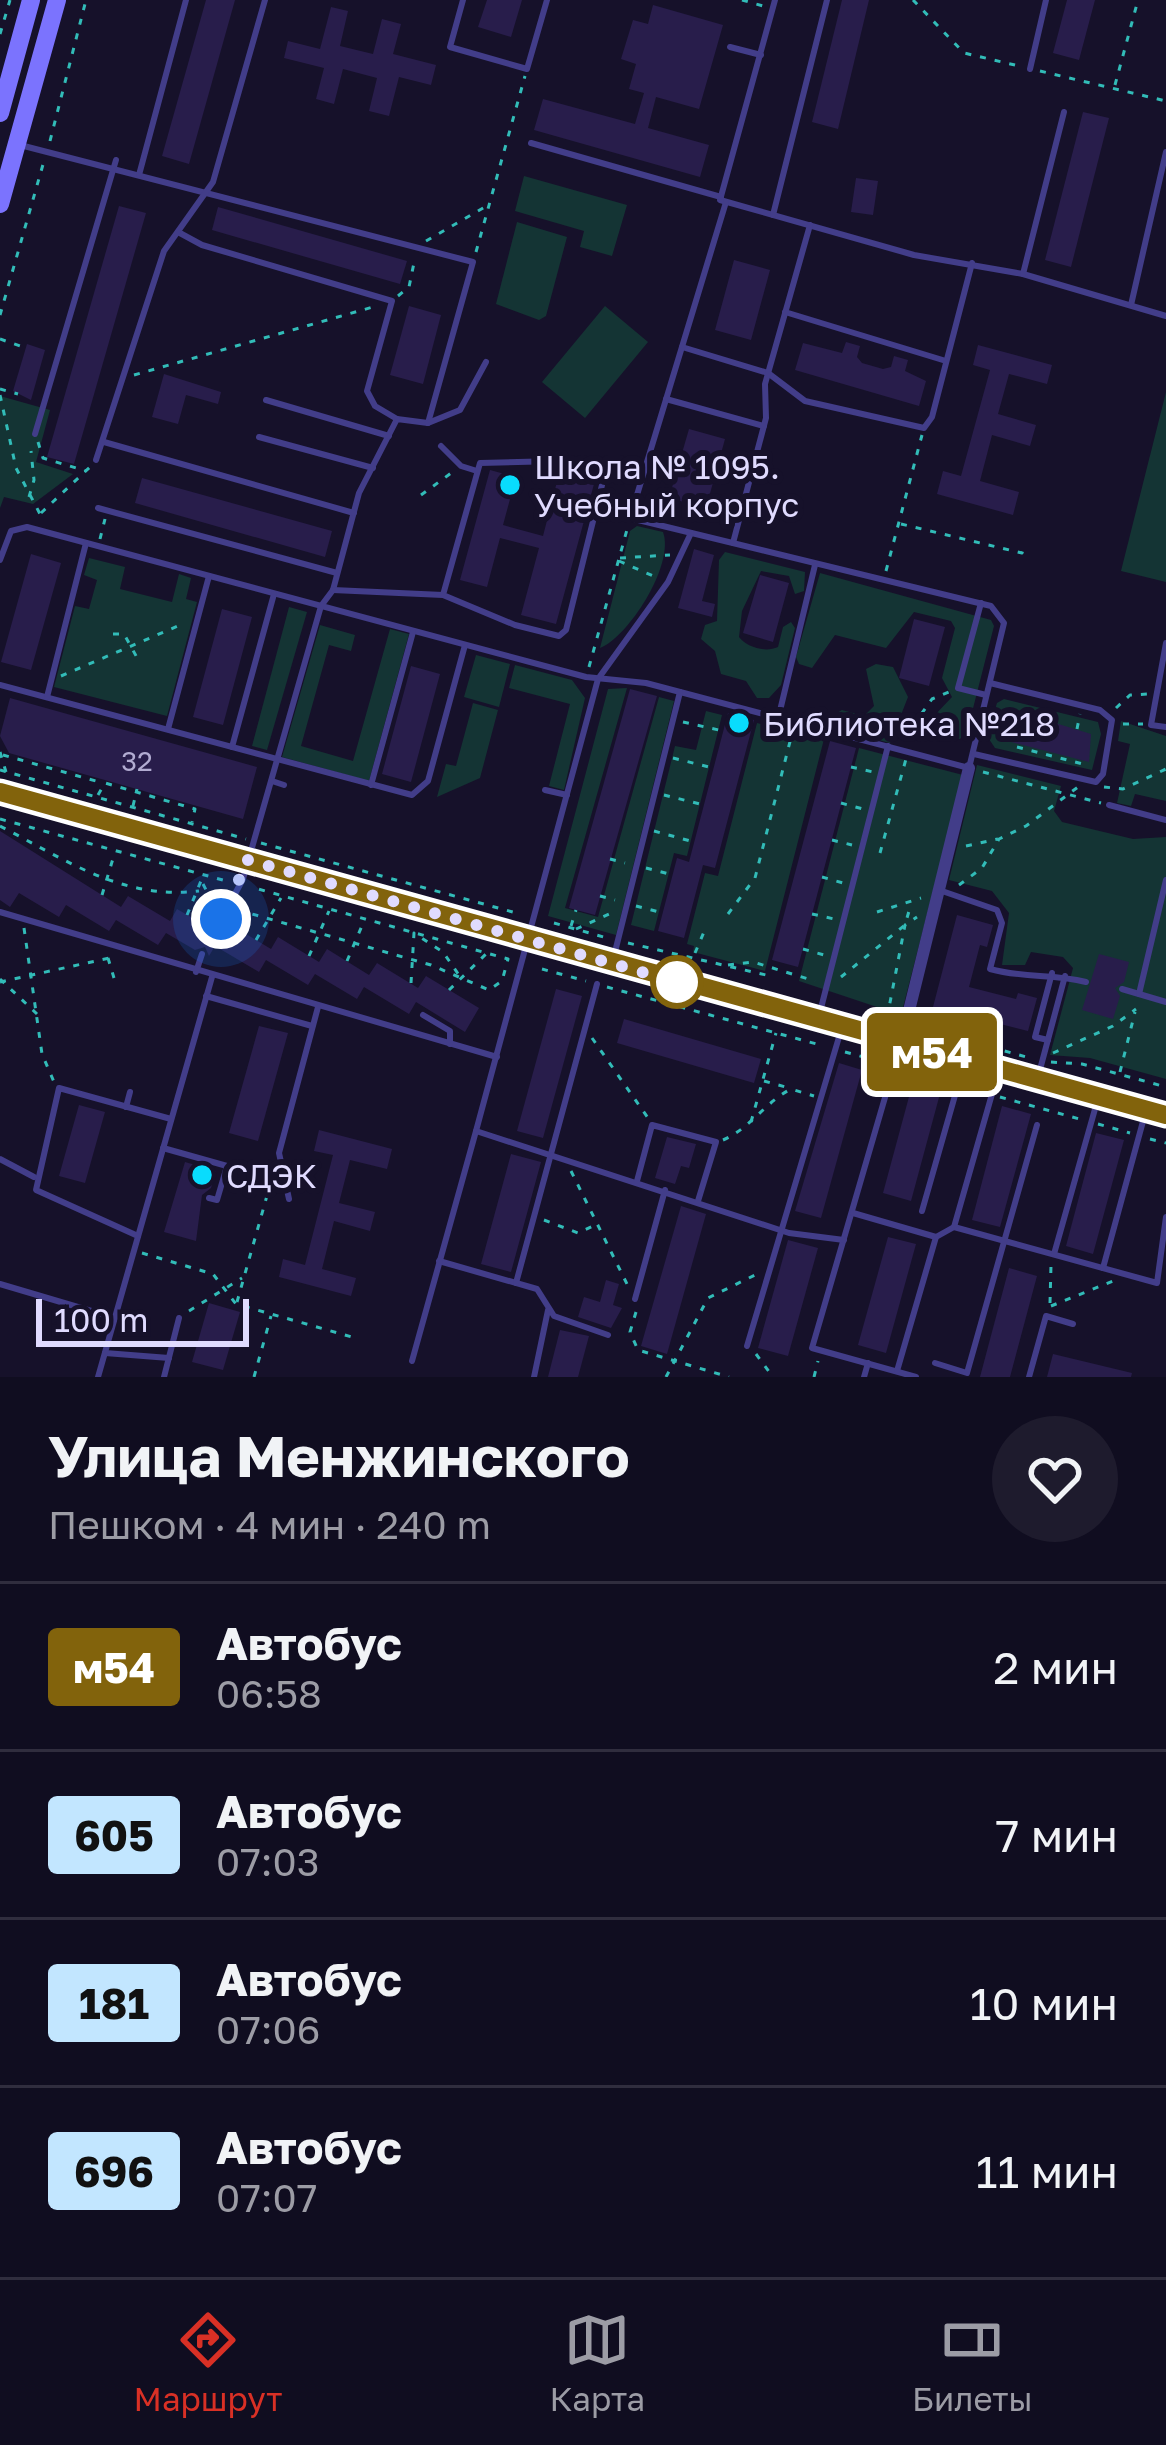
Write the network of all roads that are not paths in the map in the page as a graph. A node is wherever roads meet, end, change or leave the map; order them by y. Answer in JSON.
{"nodes":[{"id":1,"x":31,"y":0,"type":"edge"},
{"id":2,"x":57,"y":0,"type":"edge"},
{"id":3,"x":186,"y":0,"type":"edge"},
{"id":4,"x":265,"y":0,"type":"edge"},
{"id":5,"x":463,"y":0,"type":"edge"},
{"id":6,"x":547,"y":0,"type":"edge"},
{"id":7,"x":827,"y":0,"type":"edge"},
{"id":8,"x":1046,"y":0,"type":"edge"},
{"id":9,"x":774,"y":4,"type":"edge"},
{"id":10,"x":730,"y":47,"type":"dead end"},
{"id":11,"x":760,"y":55,"type":"junction"},
{"id":12,"x":1030,"y":68,"type":"road end"},
{"id":13,"x":1064,"y":112,"type":"dead end"},
{"id":14,"x":0,"y":113,"type":"edge"},
{"id":15,"x":531,"y":143,"type":"dead end"},
{"id":16,"x":17,"y":144,"type":"junction"},
{"id":17,"x":1166,"y":152,"type":"edge"},
{"id":18,"x":114,"y":165,"type":"junction"},
{"id":19,"x":139,"y":175,"type":"junction"},
{"id":20,"x":206,"y":193,"type":"junction"},
{"id":21,"x":723,"y":199,"type":"junction"},
{"id":22,"x":0,"y":204,"type":"edge"},
{"id":23,"x":773,"y":215,"type":"junction"},
{"id":24,"x":810,"y":225,"type":"junction"},
{"id":25,"x":178,"y":232,"type":"junction"},
{"id":26,"x":972,"y":262,"type":"junction"},
{"id":27,"x":1023,"y":274,"type":"junction"},
{"id":28,"x":1131,"y":305,"type":"junction"},
{"id":29,"x":785,"y":312,"type":"junction"},
{"id":30,"x":1166,"y":316,"type":"edge"},
{"id":31,"x":682,"y":347,"type":"junction"},
{"id":32,"x":946,"y":361,"type":"junction"},
{"id":33,"x":486,"y":362,"type":"dead end"},
{"id":34,"x":768,"y":373,"type":"junction"},
{"id":35,"x":666,"y":399,"type":"junction"},
{"id":36,"x":266,"y":400,"type":"dead end"},
{"id":37,"x":398,"y":419,"type":"junction"},
{"id":38,"x":428,"y":423,"type":"junction"},
{"id":39,"x":764,"y":426,"type":"junction"},
{"id":40,"x":35,"y":434,"type":"road end"},
{"id":41,"x":389,"y":436,"type":"junction"},
{"id":42,"x":259,"y":437,"type":"dead end"},
{"id":43,"x":104,"y":442,"type":"junction"},
{"id":44,"x":441,"y":446,"type":"dead end"},
{"id":45,"x":96,"y":460,"type":"road end"},
{"id":46,"x":373,"y":468,"type":"junction"},
{"id":47,"x":477,"y":471,"type":"junction"},
{"id":48,"x":98,"y":508,"type":"dead end"},
{"id":49,"x":354,"y":513,"type":"junction"},
{"id":50,"x":691,"y":533,"type":"junction"},
{"id":51,"x":86,"y":543,"type":"junction"},
{"id":52,"x":733,"y":543,"type":"junction"},
{"id":53,"x":0,"y":560,"type":"edge"},
{"id":54,"x":815,"y":563,"type":"junction"},
{"id":55,"x":337,"y":574,"type":"junction"},
{"id":56,"x":209,"y":576,"type":"junction"},
{"id":57,"x":332,"y":590,"type":"junction"},
{"id":58,"x":274,"y":593,"type":"junction"},
{"id":59,"x":443,"y":596,"type":"junction"},
{"id":60,"x":981,"y":603,"type":"junction"},
{"id":61,"x":321,"y":606,"type":"junction"},
{"id":62,"x":413,"y":632,"type":"junction"},
{"id":63,"x":1166,"y":643,"type":"edge"},
{"id":64,"x":465,"y":645,"type":"junction"},
{"id":65,"x":598,"y":679,"type":"junction"},
{"id":66,"x":990,"y":683,"type":"junction"},
{"id":67,"x":0,"y":685,"type":"edge"},
{"id":68,"x":680,"y":692,"type":"junction"},
{"id":69,"x":987,"y":696,"type":"junction"},
{"id":70,"x":46,"y":697,"type":"junction"},
{"id":71,"x":778,"y":718,"type":"junction"},
{"id":72,"x":1166,"y":728,"type":"edge"},
{"id":73,"x":168,"y":729,"type":"junction"},
{"id":74,"x":232,"y":747,"type":"junction"},
{"id":75,"x":892,"y":747,"type":"junction"},
{"id":76,"x":278,"y":760,"type":"junction"},
{"id":77,"x":974,"y":764,"type":"junction"},
{"id":78,"x":272,"y":781,"type":"junction"},
{"id":79,"x":284,"y":785,"type":"dead end"},
{"id":80,"x":371,"y":785,"type":"junction"},
{"id":81,"x":545,"y":790,"type":"dead end"},
{"id":82,"x":567,"y":795,"type":"junction"},
{"id":83,"x":2,"y":804,"type":"edge"},
{"id":84,"x":1109,"y":805,"type":"road end"},
{"id":85,"x":1166,"y":820,"type":"edge"},
{"id":86,"x":248,"y":860,"type":"junction"},
{"id":87,"x":1166,"y":880,"type":"edge"},
{"id":88,"x":939,"y":890,"type":"junction"},
{"id":89,"x":0,"y":912,"type":"edge"},
{"id":90,"x":215,"y":931,"type":"dead end"},
{"id":91,"x":529,"y":941,"type":"junction"},
{"id":92,"x":202,"y":954,"type":"dead end"},
{"id":93,"x":612,"y":964,"type":"junction"},
{"id":94,"x":196,"y":972,"type":"junction"},
{"id":95,"x":1052,"y":973,"type":"junction"},
{"id":96,"x":1065,"y":976,"type":"junction"},
{"id":97,"x":212,"y":977,"type":"junction"},
{"id":98,"x":1086,"y":982,"type":"dead end"},
{"id":99,"x":598,"y":984,"type":"road end"},
{"id":100,"x":1122,"y":989,"type":"dead end"},
{"id":101,"x":1139,"y":994,"type":"junction"},
{"id":102,"x":206,"y":997,"type":"junction"},
{"id":103,"x":1166,"y":1001,"type":"edge"},
{"id":104,"x":317,"y":1006,"type":"junction"},
{"id":105,"x":423,"y":1015,"type":"dead end"},
{"id":106,"x":818,"y":1021,"type":"junction"},
{"id":107,"x":313,"y":1026,"type":"junction"},
{"id":108,"x":842,"y":1027,"type":"junction"},
{"id":109,"x":1048,"y":1040,"type":"junction"},
{"id":110,"x":901,"y":1043,"type":"junction"},
{"id":111,"x":450,"y":1044,"type":"junction"},
{"id":112,"x":497,"y":1057,"type":"junction"},
{"id":113,"x":965,"y":1061,"type":"junction"},
{"id":114,"x":999,"y":1070,"type":"junction"},
{"id":115,"x":1037,"y":1081,"type":"junction"},
{"id":116,"x":130,"y":1092,"type":"dead end"},
{"id":117,"x":1098,"y":1097,"type":"junction"},
{"id":118,"x":126,"y":1107,"type":"junction"},
{"id":119,"x":1156,"y":1113,"type":"edge"},
{"id":120,"x":171,"y":1119,"type":"junction"},
{"id":121,"x":1037,"y":1125,"type":"dead end"},
{"id":122,"x":476,"y":1131,"type":"junction"},
{"id":123,"x":163,"y":1148,"type":"junction"},
{"id":124,"x":551,"y":1154,"type":"junction"},
{"id":125,"x":0,"y":1159,"type":"edge"},
{"id":126,"x":36,"y":1177,"type":"junction"},
{"id":127,"x":637,"y":1181,"type":"junction"},
{"id":128,"x":665,"y":1190,"type":"junction"},
{"id":129,"x":209,"y":1198,"type":"dead end"},
{"id":130,"x":289,"y":1199,"type":"dead end"},
{"id":131,"x":698,"y":1201,"type":"junction"},
{"id":132,"x":922,"y":1210,"type":"dead end"},
{"id":133,"x":852,"y":1213,"type":"junction"},
{"id":134,"x":1166,"y":1216,"type":"edge"},
{"id":135,"x":954,"y":1227,"type":"junction"},
{"id":136,"x":783,"y":1229,"type":"junction"},
{"id":137,"x":138,"y":1236,"type":"junction"},
{"id":138,"x":936,"y":1237,"type":"junction"},
{"id":139,"x":844,"y":1240,"type":"junction"},
{"id":140,"x":1005,"y":1241,"type":"junction"},
{"id":141,"x":1054,"y":1255,"type":"junction"},
{"id":142,"x":440,"y":1261,"type":"junction"},
{"id":143,"x":1103,"y":1268,"type":"junction"},
{"id":144,"x":516,"y":1283,"type":"junction"},
{"id":145,"x":0,"y":1284,"type":"edge"},
{"id":146,"x":635,"y":1299,"type":"road end"},
{"id":147,"x":548,"y":1307,"type":"junction"},
{"id":148,"x":115,"y":1318,"type":"junction"},
{"id":149,"x":179,"y":1318,"type":"road end"},
{"id":150,"x":1073,"y":1324,"type":"dead end"},
{"id":151,"x":608,"y":1335,"type":"dead end"},
{"id":152,"x":747,"y":1346,"type":"road end"},
{"id":153,"x":105,"y":1353,"type":"junction"},
{"id":154,"x":169,"y":1358,"type":"junction"},
{"id":155,"x":412,"y":1361,"type":"dead end"},
{"id":156,"x":868,"y":1363,"type":"junction"},
{"id":157,"x":935,"y":1364,"type":"dead end"},
{"id":158,"x":897,"y":1372,"type":"junction"},
{"id":159,"x":98,"y":1377,"type":"edge"},
{"id":160,"x":164,"y":1377,"type":"edge"},
{"id":161,"x":534,"y":1377,"type":"edge"},
{"id":162,"x":864,"y":1377,"type":"edge"},
{"id":163,"x":916,"y":1377,"type":"edge"},
{"id":164,"x":1029,"y":1377,"type":"edge"}],
"edges":[{"from":1,"to":14,"type":"main road"},
{"from":2,"to":16,"type":"main road"},
{"from":3,"to":19,"type":"lane"},
{"from":4,"to":20,"type":"lane"},
{"from":5,"to":6,"type":"lane"},
{"from":7,"to":23,"type":"lane"},
{"from":8,"to":12,"type":"lane"},
{"from":9,"to":11,"type":"lane"},
{"from":10,"to":11,"type":"lane"},
{"from":11,"to":21,"type":"lane"},
{"from":13,"to":27,"type":"lane"},
{"from":15,"to":21,"type":"lane"},
{"from":16,"to":18,"type":"lane"},
{"from":16,"to":22,"type":"main road"},
{"from":17,"to":28,"type":"lane"},
{"from":18,"to":19,"type":"lane"},
{"from":18,"to":40,"type":"lane"},
{"from":19,"to":20,"type":"lane"},
{"from":20,"to":25,"type":"lane"},
{"from":20,"to":38,"type":"lane"},
{"from":21,"to":23,"type":"lane"},
{"from":21,"to":31,"type":"lane"},
{"from":23,"to":24,"type":"lane"},
{"from":24,"to":26,"type":"lane"},
{"from":24,"to":29,"type":"lane"},
{"from":25,"to":37,"type":"lane"},
{"from":25,"to":43,"type":"lane"},
{"from":26,"to":27,"type":"lane"},
{"from":26,"to":32,"type":"lane"},
{"from":27,"to":28,"type":"lane"},
{"from":28,"to":30,"type":"lane"},
{"from":29,"to":32,"type":"lane"},
{"from":29,"to":34,"type":"lane"},
{"from":31,"to":34,"type":"lane"},
{"from":31,"to":35,"type":"lane"},
{"from":32,"to":34,"type":"lane"},
{"from":33,"to":38,"type":"lane"},
{"from":34,"to":39,"type":"lane"},
{"from":35,"to":39,"type":"lane"},
{"from":35,"to":50,"type":"lane"},
{"from":36,"to":41,"type":"lane"},
{"from":37,"to":38,"type":"lane"},
{"from":37,"to":41,"type":"lane"},
{"from":39,"to":52,"type":"lane"},
{"from":41,"to":46,"type":"lane"},
{"from":42,"to":46,"type":"lane"},
{"from":43,"to":45,"type":"lane"},
{"from":43,"to":49,"type":"lane"},
{"from":44,"to":47,"type":"lane"},
{"from":46,"to":49,"type":"lane"},
{"from":47,"to":59,"type":"lane"},
{"from":47,"to":59,"type":"lane"},
{"from":48,"to":55,"type":"lane"},
{"from":49,"to":55,"type":"lane"},
{"from":50,"to":52,"type":"lane"},
{"from":50,"to":65,"type":"lane"},
{"from":51,"to":53,"type":"lane"},
{"from":51,"to":56,"type":"lane"},
{"from":51,"to":70,"type":"lane"},
{"from":52,"to":54,"type":"lane"},
{"from":54,"to":60,"type":"lane"},
{"from":54,"to":71,"type":"lane"},
{"from":55,"to":57,"type":"lane"},
{"from":56,"to":58,"type":"lane"},
{"from":56,"to":73,"type":"lane"},
{"from":57,"to":59,"type":"lane"},
{"from":57,"to":61,"type":"lane"},
{"from":58,"to":61,"type":"lane"},
{"from":58,"to":74,"type":"lane"},
{"from":60,"to":66,"type":"lane"},
{"from":60,"to":69,"type":"lane"},
{"from":61,"to":62,"type":"lane"},
{"from":61,"to":76,"type":"lane"},
{"from":62,"to":64,"type":"lane"},
{"from":62,"to":80,"type":"lane"},
{"from":63,"to":72,"type":"lane"},
{"from":64,"to":65,"type":"lane"},
{"from":64,"to":80,"type":"lane"},
{"from":65,"to":68,"type":"lane"},
{"from":65,"to":82,"type":"lane"},
{"from":66,"to":69,"type":"lane"},
{"from":66,"to":77,"type":"lane"},
{"from":67,"to":70,"type":"lane"},
{"from":68,"to":71,"type":"lane"},
{"from":68,"to":93,"type":"lane"},
{"from":69,"to":77,"type":"lane"},
{"from":70,"to":73,"type":"lane"},
{"from":71,"to":75,"type":"lane"},
{"from":73,"to":74,"type":"lane"},
{"from":74,"to":76,"type":"lane"},
{"from":75,"to":77,"type":"lane"},
{"from":75,"to":106,"type":"lane"},
{"from":76,"to":78,"type":"lane"},
{"from":76,"to":80,"type":"lane"},
{"from":77,"to":88,"type":"street"},
{"from":78,"to":79,"type":"lane"},
{"from":78,"to":86,"type":"lane"},
{"from":81,"to":82,"type":"lane"},
{"from":82,"to":91,"type":"lane"},
{"from":83,"to":86,"type":"main road"},
{"from":84,"to":85,"type":"lane"},
{"from":86,"to":90,"type":"lane"},
{"from":86,"to":91,"type":"main road"},
{"from":87,"to":101,"type":"lane"},
{"from":88,"to":95,"type":"lane"},
{"from":88,"to":110,"type":"street"},
{"from":89,"to":94,"type":"lane"},
{"from":91,"to":93,"type":"main road"},
{"from":91,"to":112,"type":"lane"},
{"from":92,"to":94,"type":"lane"},
{"from":93,"to":106,"type":"main road"},
{"from":94,"to":97,"type":"lane"},
{"from":95,"to":96,"type":"lane"},
{"from":95,"to":109,"type":"lane"},
{"from":96,"to":98,"type":"lane"},
{"from":96,"to":109,"type":"lane"},
{"from":97,"to":102,"type":"lane"},
{"from":97,"to":104,"type":"lane"},
{"from":99,"to":124,"type":"lane"},
{"from":100,"to":101,"type":"lane"},
{"from":101,"to":103,"type":"lane"},
{"from":102,"to":107,"type":"lane"},
{"from":102,"to":120,"type":"lane"},
{"from":104,"to":107,"type":"lane"},
{"from":104,"to":111,"type":"lane"},
{"from":105,"to":111,"type":"lane"},
{"from":106,"to":108,"type":"main road"},
{"from":107,"to":130,"type":"lane"},
{"from":108,"to":110,"type":"main road"},
{"from":108,"to":136,"type":"lane"},
{"from":109,"to":115,"type":"lane"},
{"from":110,"to":113,"type":"main road"},
{"from":110,"to":133,"type":"lane"},
{"from":111,"to":112,"type":"lane"},
{"from":112,"to":122,"type":"lane"},
{"from":113,"to":114,"type":"main road"},
{"from":113,"to":132,"type":"lane"},
{"from":114,"to":115,"type":"main road"},
{"from":114,"to":135,"type":"lane"},
{"from":115,"to":117,"type":"main road"},
{"from":116,"to":118,"type":"lane"},
{"from":117,"to":119,"type":"main road"},
{"from":117,"to":141,"type":"lane"},
{"from":118,"to":120,"type":"lane"},
{"from":118,"to":126,"type":"lane"},
{"from":119,"to":143,"type":"lane"},
{"from":120,"to":123,"type":"lane"},
{"from":121,"to":140,"type":"lane"},
{"from":122,"to":124,"type":"lane"},
{"from":122,"to":142,"type":"lane"},
{"from":123,"to":129,"type":"lane"},
{"from":123,"to":137,"type":"lane"},
{"from":124,"to":127,"type":"lane"},
{"from":124,"to":144,"type":"lane"},
{"from":125,"to":126,"type":"lane"},
{"from":126,"to":137,"type":"lane"},
{"from":127,"to":128,"type":"lane"},
{"from":127,"to":131,"type":"lane"},
{"from":128,"to":131,"type":"lane"},
{"from":128,"to":146,"type":"lane"},
{"from":131,"to":136,"type":"lane"},
{"from":133,"to":138,"type":"lane"},
{"from":133,"to":139,"type":"lane"},
{"from":134,"to":143,"type":"lane"},
{"from":135,"to":138,"type":"lane"},
{"from":135,"to":140,"type":"lane"},
{"from":136,"to":139,"type":"lane"},
{"from":136,"to":152,"type":"lane"},
{"from":137,"to":148,"type":"lane"},
{"from":138,"to":158,"type":"lane"},
{"from":139,"to":156,"type":"lane"},
{"from":140,"to":141,"type":"lane"},
{"from":140,"to":157,"type":"lane"},
{"from":141,"to":143,"type":"lane"},
{"from":142,"to":144,"type":"lane"},
{"from":142,"to":155,"type":"lane"},
{"from":144,"to":147,"type":"lane"},
{"from":145,"to":148,"type":"lane"},
{"from":147,"to":151,"type":"lane"},
{"from":147,"to":161,"type":"lane"},
{"from":148,"to":153,"type":"lane"},
{"from":149,"to":154,"type":"lane"},
{"from":150,"to":164,"type":"lane"},
{"from":153,"to":154,"type":"lane"},
{"from":153,"to":159,"type":"lane"},
{"from":154,"to":160,"type":"lane"},
{"from":156,"to":158,"type":"lane"},
{"from":156,"to":162,"type":"lane"},
{"from":158,"to":163,"type":"lane"}]}
